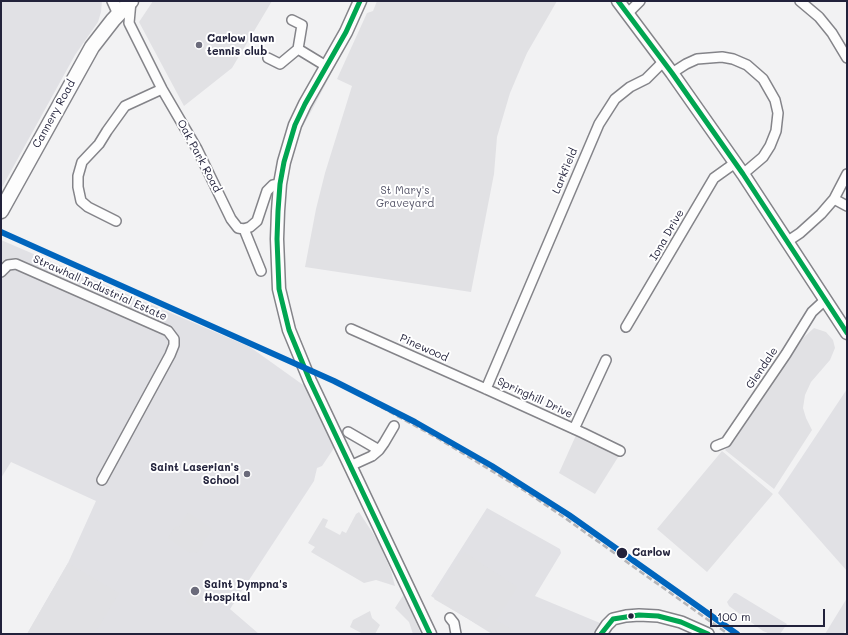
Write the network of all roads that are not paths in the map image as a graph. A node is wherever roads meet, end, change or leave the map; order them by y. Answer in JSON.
{"nodes":[{"id":1,"x":131,"y":1,"type":"edge"},
{"id":2,"x":360,"y":1,"type":"edge"},
{"id":3,"x":618,"y":1,"type":"edge"},
{"id":4,"x":640,"y":1,"type":"edge"},
{"id":5,"x":800,"y":1,"type":"edge"},
{"id":6,"x":115,"y":12,"type":"edge"},
{"id":7,"x":628,"y":13,"type":"junction"},
{"id":8,"x":292,"y":20,"type":"dead end"},
{"id":9,"x":129,"y":23,"type":"junction"},
{"id":10,"x":298,"y":49,"type":"junction"},
{"id":11,"x":846,"y":54,"type":"edge"},
{"id":12,"x":268,"y":58,"type":"dead end"},
{"id":13,"x":664,"y":61,"type":"junction"},
{"id":14,"x":326,"y":66,"type":"junction"},
{"id":15,"x":672,"y":73,"type":"junction"},
{"id":16,"x":162,"y":89,"type":"junction"},
{"id":17,"x":735,"y":162,"type":"junction"},
{"id":18,"x":743,"y":174,"type":"junction"},
{"id":19,"x":847,"y":174,"type":"edge"},
{"id":20,"x":280,"y":184,"type":"junction"},
{"id":21,"x":834,"y":199,"type":"junction"},
{"id":22,"x":847,"y":206,"type":"edge"},
{"id":23,"x":1,"y":211,"type":"edge"},
{"id":24,"x":116,"y":221,"type":"dead end"},
{"id":25,"x":244,"y":229,"type":"junction"},
{"id":26,"x":788,"y":241,"type":"junction"},
{"id":27,"x":261,"y":271,"type":"dead end"},
{"id":28,"x":1,"y":272,"type":"edge"},
{"id":29,"x":825,"y":300,"type":"junction"},
{"id":30,"x":626,"y":327,"type":"dead end"},
{"id":31,"x":352,"y":329,"type":"dead end"},
{"id":32,"x":847,"y":333,"type":"edge"},
{"id":33,"x":606,"y":360,"type":"dead end"},
{"id":34,"x":486,"y":389,"type":"junction"},
{"id":35,"x":394,"y":426,"type":"dead end"},
{"id":36,"x":574,"y":429,"type":"junction"},
{"id":37,"x":348,"y":432,"type":"dead end"},
{"id":38,"x":716,"y":446,"type":"dead end"},
{"id":39,"x":379,"y":450,"type":"junction"},
{"id":40,"x":620,"y":451,"type":"dead end"},
{"id":41,"x":350,"y":466,"type":"junction"},
{"id":42,"x":102,"y":480,"type":"dead end"},
{"id":43,"x":450,"y":618,"type":"dead end"},
{"id":44,"x":430,"y":634,"type":"edge"},
{"id":45,"x":456,"y":634,"type":"edge"},
{"id":46,"x":601,"y":634,"type":"edge"},
{"id":47,"x":708,"y":634,"type":"edge"}],
"edges":[{"from":1,"to":6,"type":"main road","name":"Cannery Road"},
{"from":1,"to":9,"type":"street"},
{"from":2,"to":14,"type":"main road"},
{"from":3,"to":7,"type":"main road"},
{"from":4,"to":7,"type":"street"},
{"from":5,"to":11,"type":"street"},
{"from":6,"to":9,"type":"street"},
{"from":6,"to":23,"type":"main road","name":"Cannery Road"},
{"from":7,"to":13,"type":"main road"},
{"from":8,"to":10,"type":"street"},
{"from":9,"to":16,"type":"street","name":"Oak Park Road"},
{"from":10,"to":12,"type":"street"},
{"from":10,"to":14,"type":"street"},
{"from":13,"to":15,"type":"main road"},
{"from":13,"to":34,"type":"street","name":"Larkfield"},
{"from":14,"to":20,"type":"main road"},
{"from":15,"to":17,"type":"main road"},
{"from":15,"to":18,"type":"street"},
{"from":16,"to":24,"type":"street"},
{"from":16,"to":25,"type":"street","name":"Oak Park Road"},
{"from":17,"to":18,"type":"main road"},
{"from":17,"to":30,"type":"street","name":"Iona Drive"},
{"from":18,"to":26,"type":"main road"},
{"from":19,"to":21,"type":"street"},
{"from":20,"to":25,"type":"street"},
{"from":20,"to":41,"type":"main road"},
{"from":21,"to":22,"type":"street"},
{"from":21,"to":26,"type":"street"},
{"from":25,"to":27,"type":"street"},
{"from":26,"to":29,"type":"main road"},
{"from":28,"to":42,"type":"street","name":"Strawhall Industrial Estate"},
{"from":29,"to":32,"type":"main road"},
{"from":29,"to":38,"type":"street","name":"Glendale"},
{"from":31,"to":34,"type":"street","name":"Pinewood"},
{"from":33,"to":36,"type":"street","name":"Springhill Drive"},
{"from":34,"to":36,"type":"street","name":"Springhill Drive"},
{"from":35,"to":39,"type":"street"},
{"from":36,"to":40,"type":"street","name":"Springhill Drive"},
{"from":37,"to":39,"type":"street"},
{"from":39,"to":41,"type":"street"},
{"from":41,"to":44,"type":"main road"},
{"from":43,"to":45,"type":"street"},
{"from":46,"to":47,"type":"street"}]}
